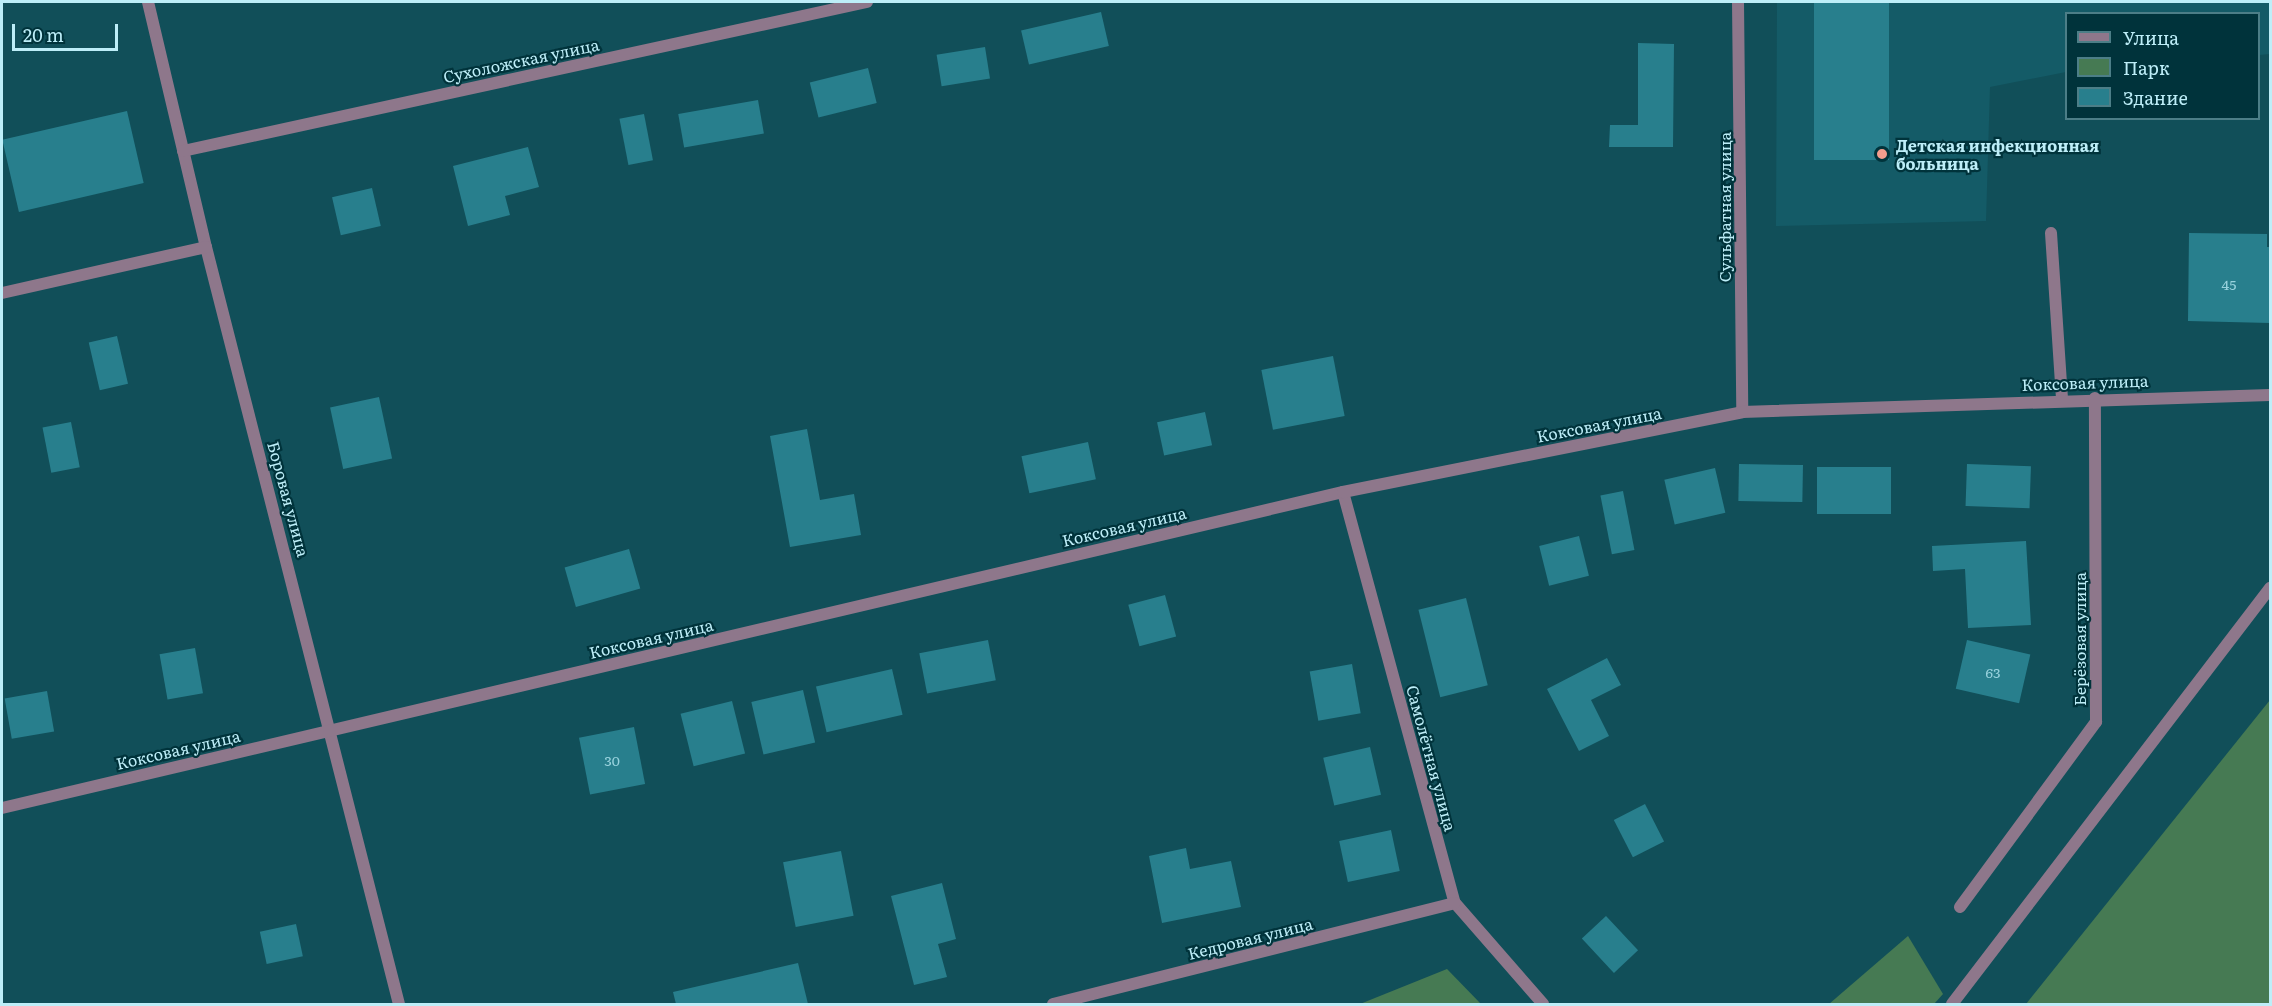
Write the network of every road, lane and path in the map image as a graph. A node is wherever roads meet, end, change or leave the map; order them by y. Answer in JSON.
{"nodes":[{"id":1,"x":148,"y":2,"type":"edge"},
{"id":2,"x":867,"y":2,"type":"edge"},
{"id":3,"x":1738,"y":2,"type":"edge"},
{"id":4,"x":183,"y":151,"type":"junction"},
{"id":5,"x":2051,"y":233,"type":"dead end"},
{"id":6,"x":206,"y":246,"type":"junction"},
{"id":7,"x":2,"y":293,"type":"edge"},
{"id":8,"x":2271,"y":395,"type":"edge"},
{"id":9,"x":2095,"y":398,"type":"junction"},
{"id":10,"x":2062,"y":399,"type":"junction"},
{"id":11,"x":1742,"y":412,"type":"junction"},
{"id":12,"x":1343,"y":492,"type":"junction"},
{"id":13,"x":2271,"y":588,"type":"edge"},
{"id":14,"x":332,"y":730,"type":"junction"},
{"id":15,"x":2,"y":808,"type":"edge"},
{"id":16,"x":1455,"y":903,"type":"junction"},
{"id":17,"x":1960,"y":907,"type":"dead end"},
{"id":18,"x":399,"y":1005,"type":"edge"},
{"id":19,"x":1053,"y":1005,"type":"edge"},
{"id":20,"x":1544,"y":1005,"type":"edge"},
{"id":21,"x":1952,"y":1005,"type":"edge"}],
"edges":[{"from":1,"to":4,"type":"street","name":"Боровая улица"},
{"from":2,"to":4,"type":"street","name":"Сухоложская улица"},
{"from":3,"to":11,"type":"street","name":"Сульфатная улица"},
{"from":4,"to":6,"type":"street","name":"Боровая улица"},
{"from":5,"to":10,"type":"street"},
{"from":6,"to":7,"type":"street"},
{"from":6,"to":14,"type":"street","name":"Боровая улица"},
{"from":8,"to":9,"type":"street","name":"Коксовая улица"},
{"from":9,"to":10,"type":"street","name":"Коксовая улица"},
{"from":9,"to":17,"type":"street","name":"Берёзовая улица"},
{"from":10,"to":11,"type":"street","name":"Коксовая улица"},
{"from":11,"to":12,"type":"street","name":"Коксовая улица"},
{"from":12,"to":14,"type":"street","name":"Коксовая улица"},
{"from":12,"to":16,"type":"street","name":"Самолётная улица"},
{"from":13,"to":21,"type":"street"},
{"from":14,"to":15,"type":"street","name":"Коксовая улица"},
{"from":14,"to":18,"type":"street","name":"Боровая улица"},
{"from":16,"to":19,"type":"street","name":"Кедровая улица"},
{"from":16,"to":20,"type":"street","name":"Самолётная улица"}]}
